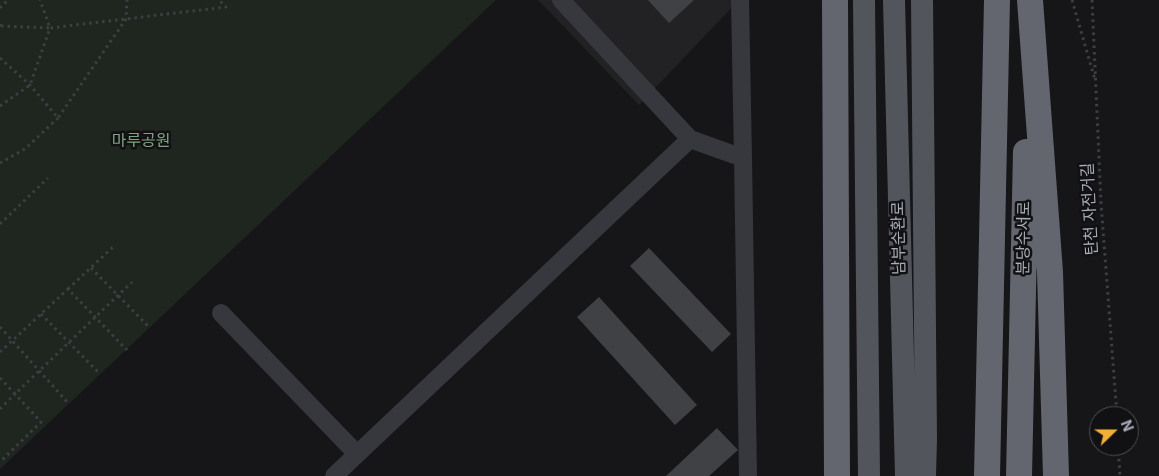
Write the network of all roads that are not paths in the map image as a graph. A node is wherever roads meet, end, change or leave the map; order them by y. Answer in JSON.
{"nodes":[{"id":1,"x":561,"y":0,"type":"edge"},
{"id":2,"x":740,"y":0,"type":"edge"},
{"id":3,"x":835,"y":0,"type":"edge"},
{"id":4,"x":864,"y":0,"type":"edge"},
{"id":5,"x":894,"y":0,"type":"edge"},
{"id":6,"x":922,"y":0,"type":"edge"},
{"id":7,"x":996,"y":0,"type":"edge"},
{"id":8,"x":1030,"y":0,"type":"edge"},
{"id":9,"x":690,"y":138,"type":"junction"},
{"id":10,"x":743,"y":158,"type":"junction"},
{"id":11,"x":221,"y":313,"type":"dead end"},
{"id":12,"x":357,"y":454,"type":"junction"},
{"id":13,"x":334,"y":476,"type":"edge"},
{"id":14,"x":748,"y":476,"type":"edge"},
{"id":15,"x":837,"y":476,"type":"edge"},
{"id":16,"x":869,"y":476,"type":"edge"},
{"id":17,"x":906,"y":476,"type":"edge"},
{"id":18,"x":925,"y":476,"type":"edge"},
{"id":19,"x":987,"y":476,"type":"edge"},
{"id":20,"x":1019,"y":476,"type":"edge"},
{"id":21,"x":1056,"y":476,"type":"edge"}],
"edges":[{"from":1,"to":9,"type":"street"},
{"from":2,"to":10,"type":"street"},
{"from":3,"to":15,"type":"highway"},
{"from":4,"to":16,"type":"main road","name":"남부순환로"},
{"from":5,"to":17,"type":"main road","name":"남부순환로"},
{"from":6,"to":18,"type":"main road"},
{"from":7,"to":19,"type":"highway","name":"분당수서로"},
{"from":8,"to":20,"type":"highway","name":"분당수서로"},
{"from":8,"to":21,"type":"highway"},
{"from":9,"to":10,"type":"street"},
{"from":9,"to":12,"type":"street"},
{"from":10,"to":14,"type":"street"},
{"from":11,"to":12,"type":"street"},
{"from":12,"to":13,"type":"street"}]}
